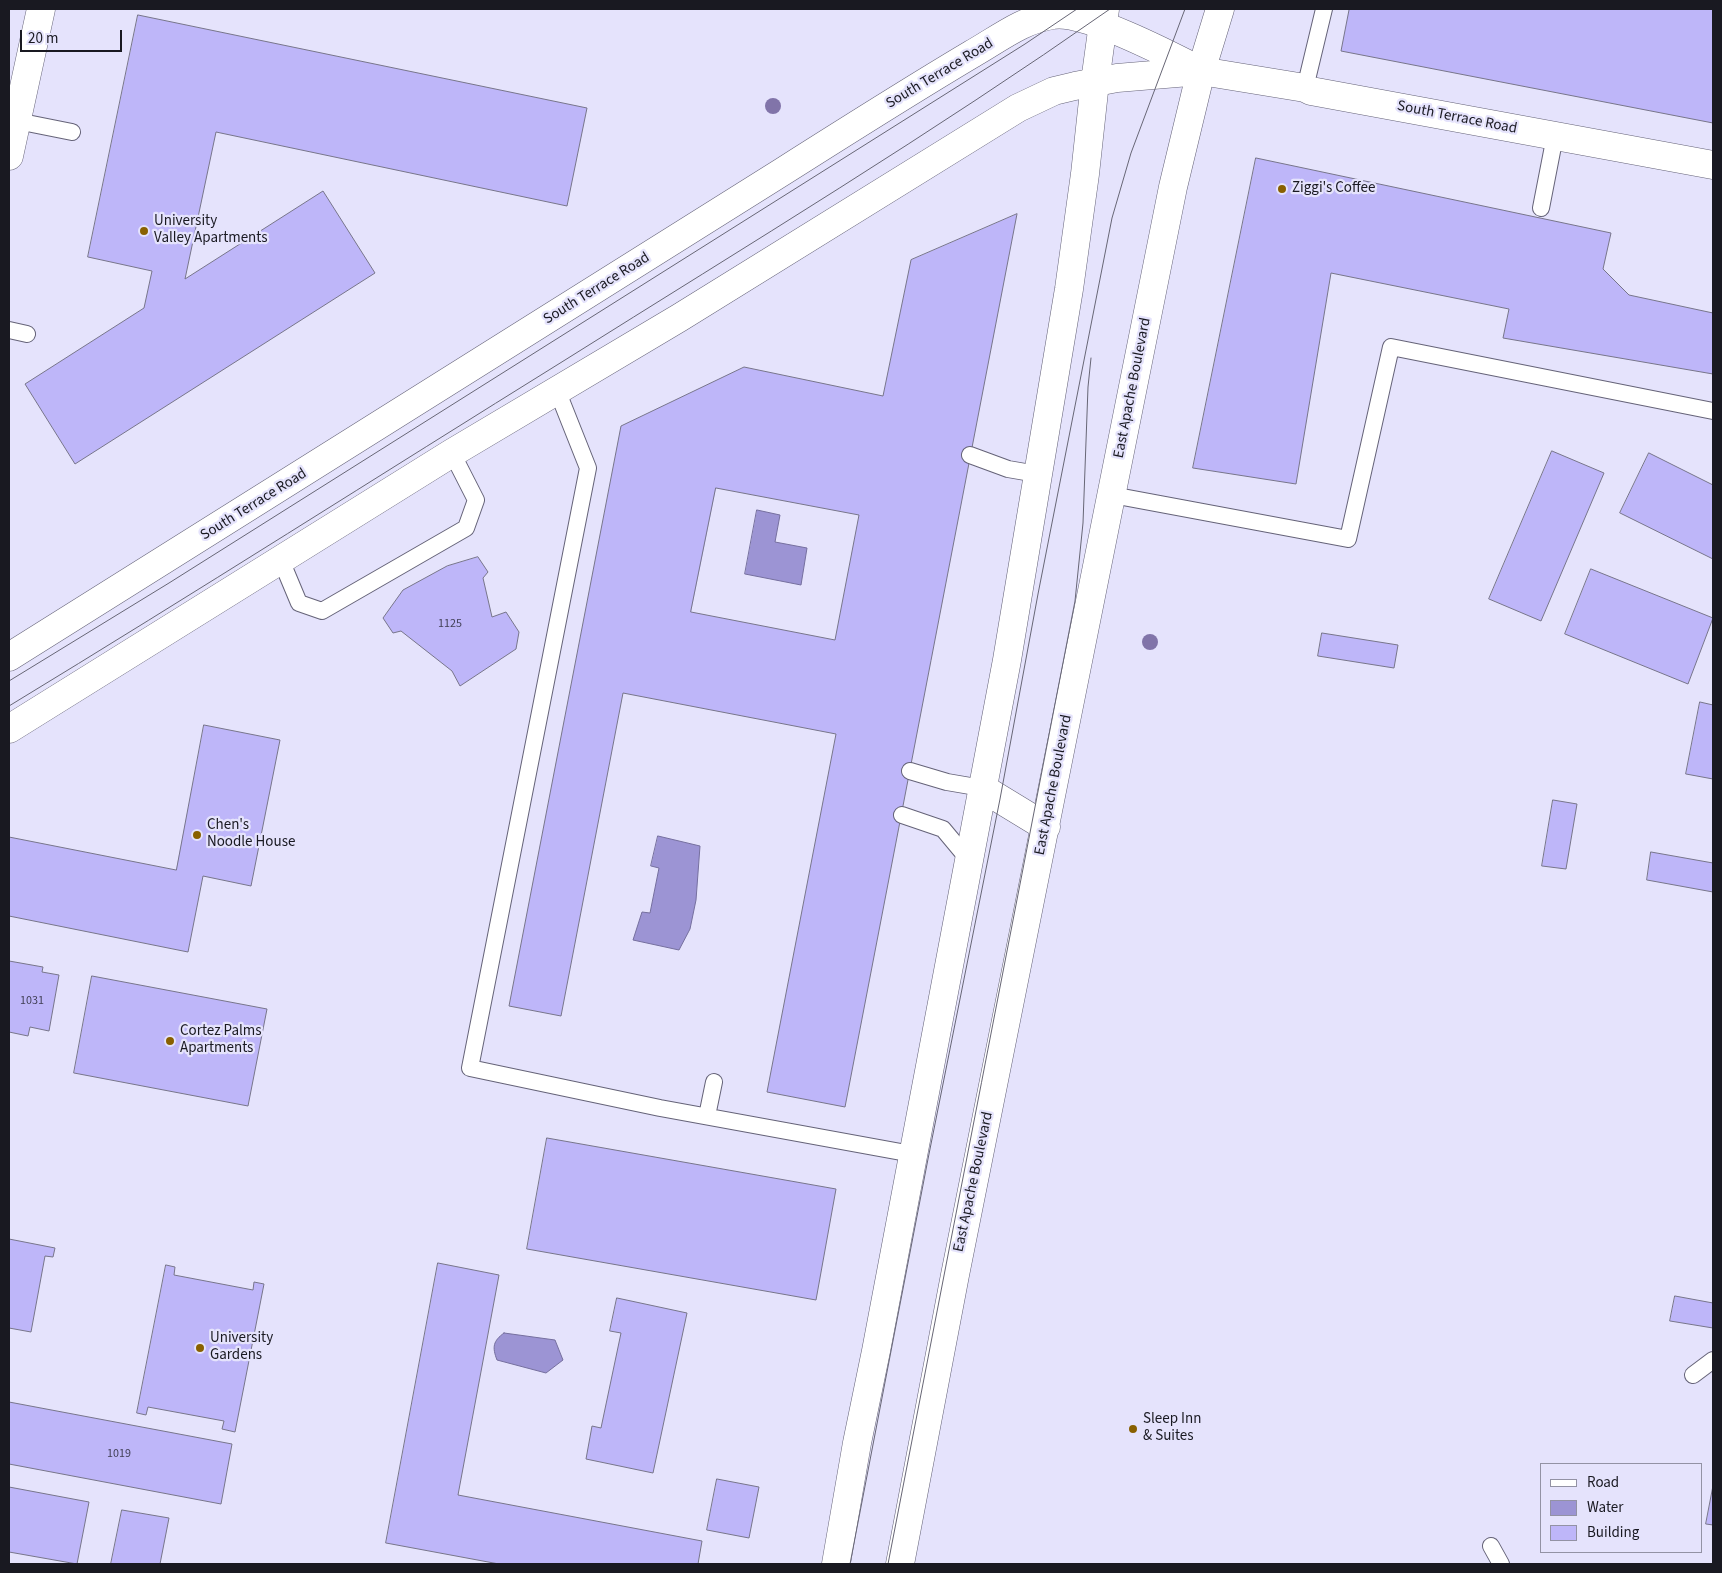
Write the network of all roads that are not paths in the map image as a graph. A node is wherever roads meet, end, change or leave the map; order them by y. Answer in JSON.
{"nodes":[{"id":1,"x":41,"y":9,"type":"edge"},
{"id":2,"x":1220,"y":9,"type":"edge"},
{"id":3,"x":1324,"y":9,"type":"edge"},
{"id":4,"x":1104,"y":17,"type":"edge"},
{"id":5,"x":1201,"y":72,"type":"junction"},
{"id":6,"x":1094,"y":82,"type":"junction"},
{"id":7,"x":1305,"y":88,"type":"junction"},
{"id":8,"x":16,"y":121,"type":"junction"},
{"id":9,"x":72,"y":132,"type":"dead end"},
{"id":10,"x":1555,"y":136,"type":"junction"},
{"id":11,"x":9,"y":156,"type":"edge"},
{"id":12,"x":1713,"y":165,"type":"edge"},
{"id":13,"x":1541,"y":208,"type":"dead end"},
{"id":14,"x":9,"y":330,"type":"edge"},
{"id":15,"x":27,"y":334,"type":"dead end"},
{"id":16,"x":557,"y":390,"type":"junction"},
{"id":17,"x":1713,"y":411,"type":"edge"},
{"id":18,"x":452,"y":454,"type":"junction"},
{"id":19,"x":970,"y":454,"type":"dead end"},
{"id":20,"x":1037,"y":474,"type":"junction"},
{"id":21,"x":1112,"y":495,"type":"junction"},
{"id":22,"x":280,"y":560,"type":"junction"},
{"id":23,"x":9,"y":657,"type":"edge"},
{"id":24,"x":9,"y":729,"type":"edge"},
{"id":25,"x":910,"y":771,"type":"dead end"},
{"id":26,"x":982,"y":788,"type":"junction"},
{"id":27,"x":902,"y":814,"type":"dead end"},
{"id":28,"x":1046,"y":827,"type":"junction"},
{"id":29,"x":968,"y":859,"type":"junction"},
{"id":30,"x":714,"y":1082,"type":"dead end"},
{"id":31,"x":706,"y":1116,"type":"junction"},
{"id":32,"x":912,"y":1154,"type":"junction"},
{"id":33,"x":1713,"y":1360,"type":"edge"},
{"id":34,"x":1693,"y":1375,"type":"dead end"},
{"id":35,"x":1491,"y":1546,"type":"dead end"},
{"id":36,"x":836,"y":1564,"type":"edge"},
{"id":37,"x":900,"y":1564,"type":"edge"},
{"id":38,"x":1501,"y":1564,"type":"edge"}],
"edges":[{"from":1,"to":8,"type":"street"},
{"from":2,"to":5,"type":"street","name":"East Apache Boulevard"},
{"from":3,"to":7,"type":"lane"},
{"from":4,"to":5,"type":"street","name":"South Terrace Road"},
{"from":4,"to":6,"type":"street"},
{"from":4,"to":23,"type":"street","name":"South Terrace Road"},
{"from":5,"to":6,"type":"street","name":"South Terrace Road"},
{"from":5,"to":7,"type":"street","name":"South Terrace Road"},
{"from":5,"to":21,"type":"street","name":"East Apache Boulevard"},
{"from":6,"to":16,"type":"street","name":"South Terrace Road"},
{"from":6,"to":20,"type":"street"},
{"from":7,"to":10,"type":"street","name":"South Terrace Road"},
{"from":8,"to":9,"type":"lane"},
{"from":8,"to":11,"type":"street"},
{"from":10,"to":12,"type":"street","name":"South Terrace Road"},
{"from":10,"to":13,"type":"lane"},
{"from":14,"to":15,"type":"lane"},
{"from":16,"to":18,"type":"street","name":"South Terrace Road"},
{"from":16,"to":31,"type":"lane"},
{"from":17,"to":21,"type":"lane"},
{"from":18,"to":22,"type":"street","name":"South Terrace Road"},
{"from":18,"to":22,"type":"lane"},
{"from":19,"to":20,"type":"lane"},
{"from":20,"to":26,"type":"street"},
{"from":21,"to":28,"type":"street","name":"East Apache Boulevard"},
{"from":22,"to":24,"type":"street","name":"South Terrace Road"},
{"from":25,"to":26,"type":"lane"},
{"from":26,"to":28,"type":"street"},
{"from":26,"to":29,"type":"street"},
{"from":27,"to":29,"type":"lane"},
{"from":28,"to":37,"type":"street","name":"East Apache Boulevard"},
{"from":29,"to":32,"type":"street"},
{"from":30,"to":31,"type":"lane"},
{"from":31,"to":32,"type":"lane"},
{"from":32,"to":36,"type":"street"},
{"from":33,"to":34,"type":"lane"},
{"from":35,"to":38,"type":"lane"}]}
